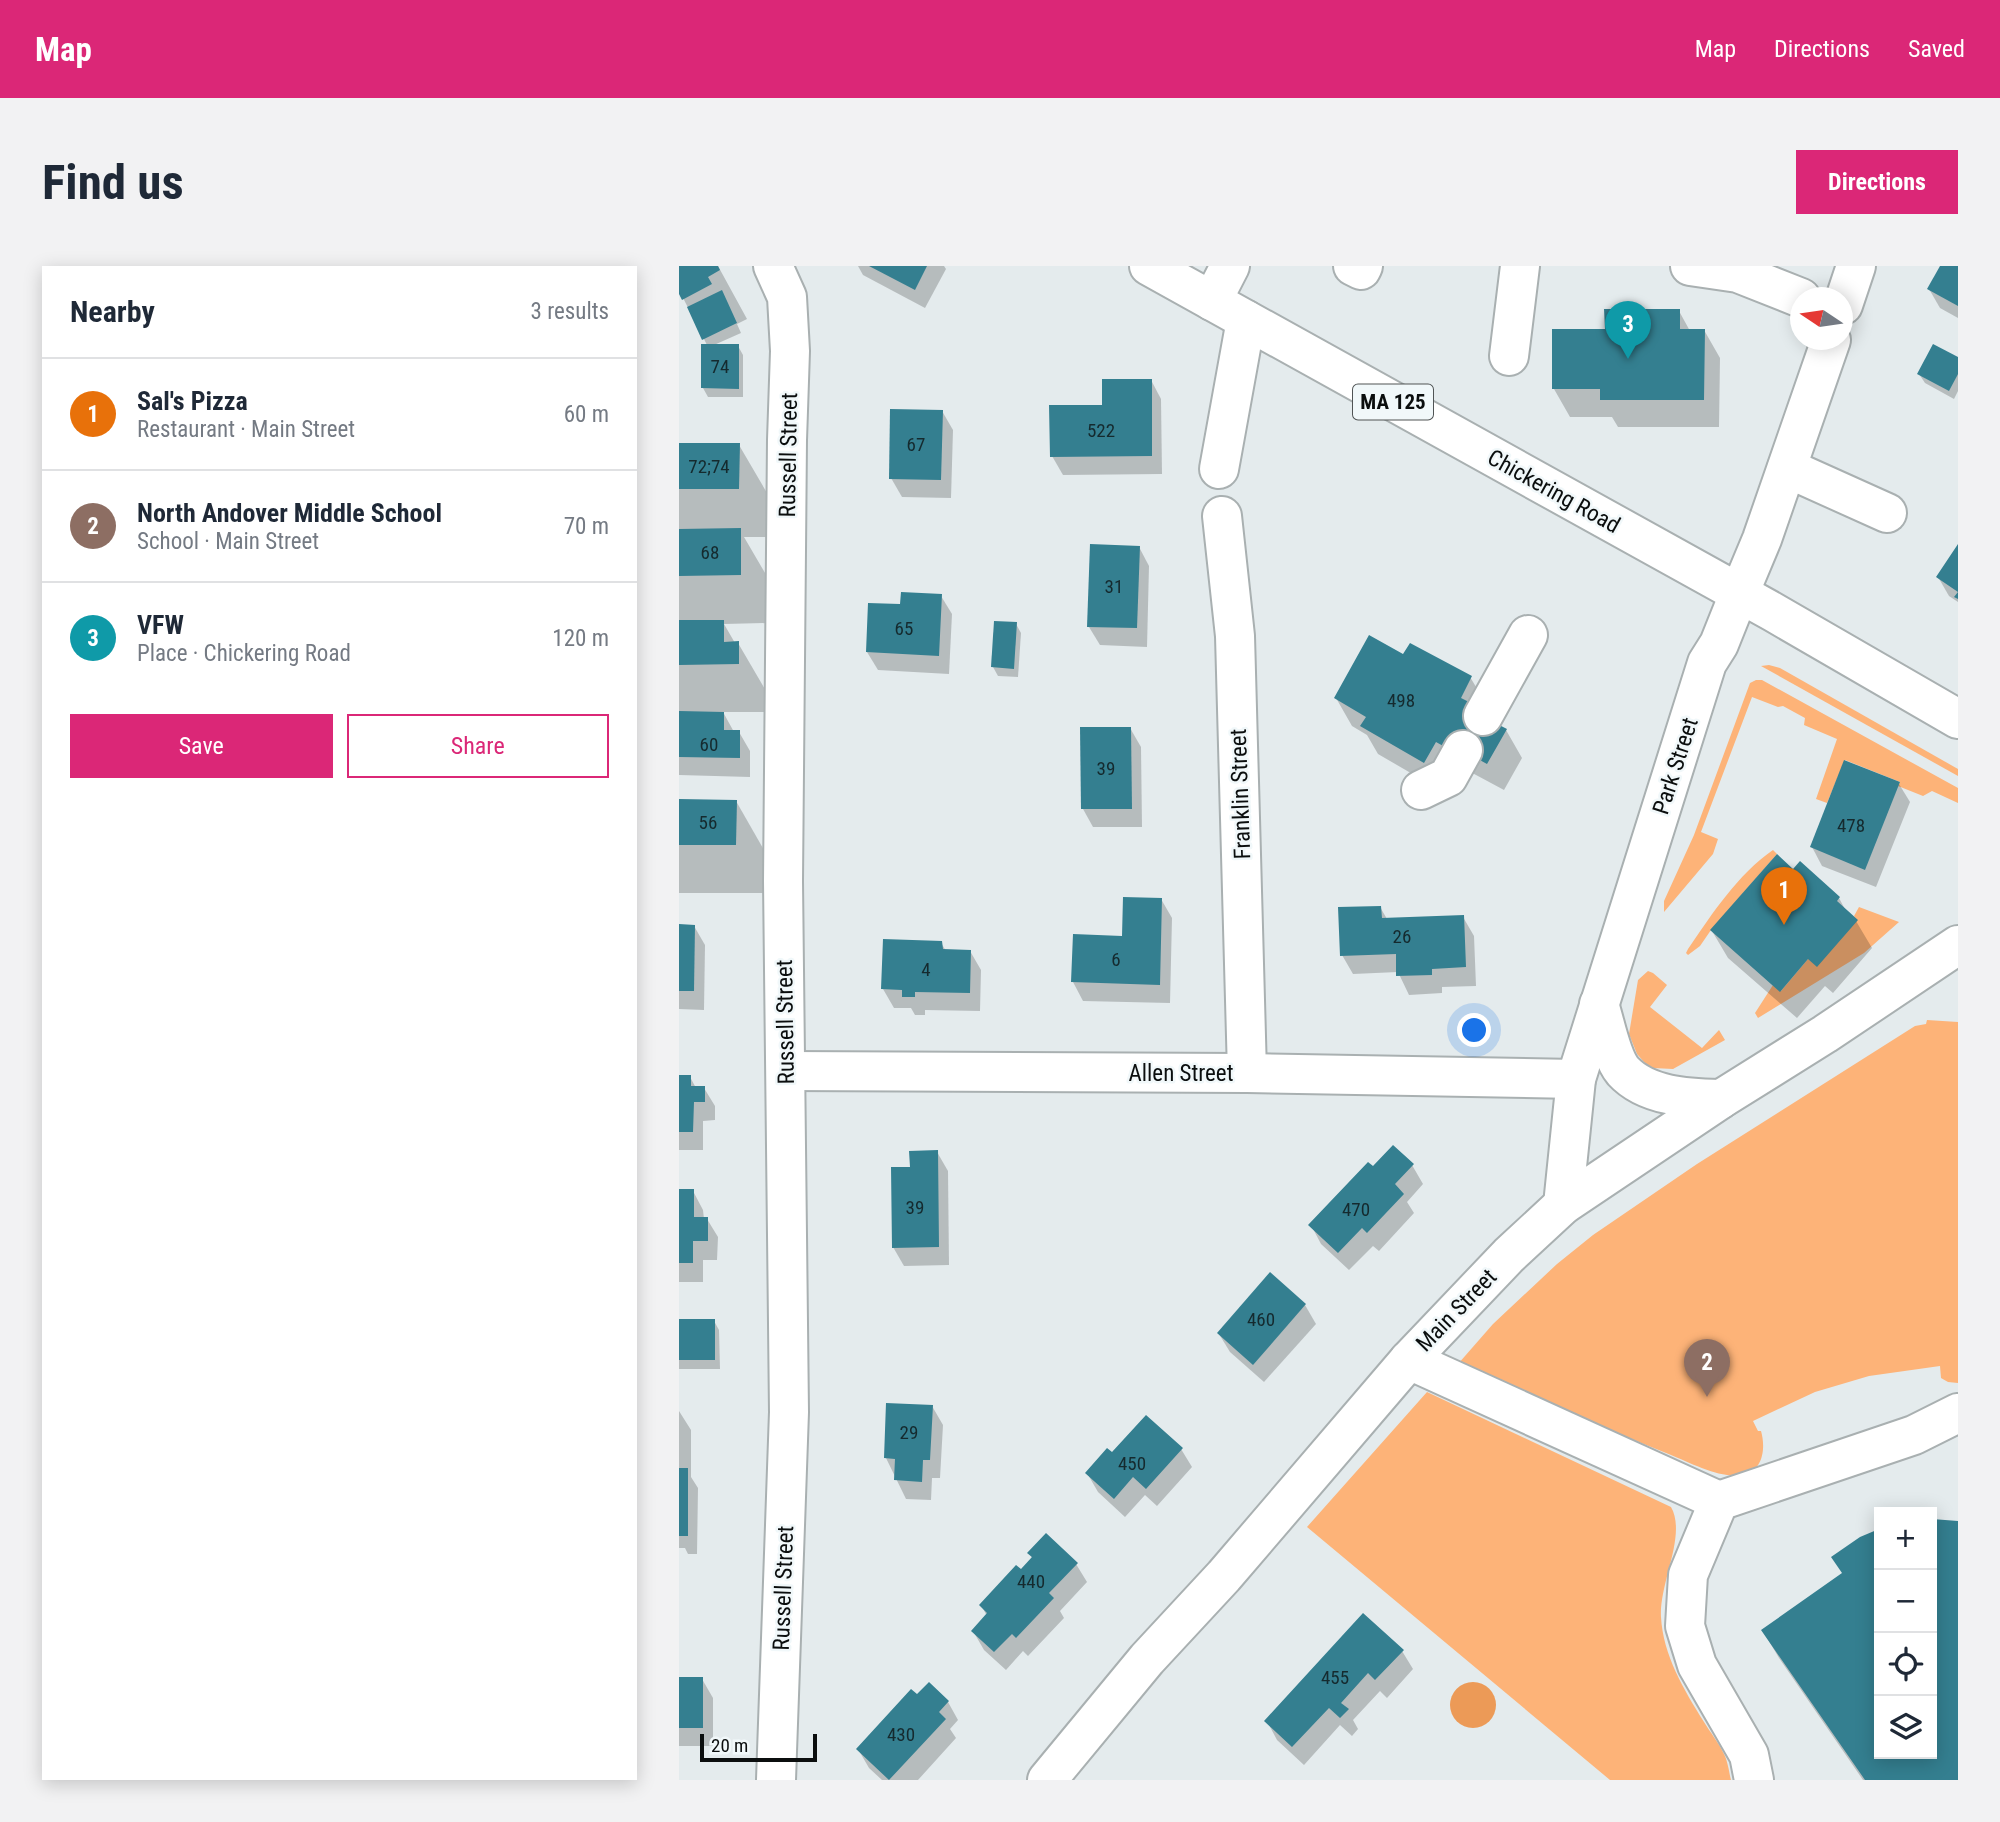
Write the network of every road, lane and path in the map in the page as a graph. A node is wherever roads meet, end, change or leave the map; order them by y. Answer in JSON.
{"nodes":[{"id":1,"x":773,"y":266,"type":"edge"},
{"id":2,"x":1149,"y":266,"type":"edge"},
{"id":3,"x":1230,"y":266,"type":"edge"},
{"id":4,"x":1353,"y":266,"type":"edge"},
{"id":5,"x":1363,"y":266,"type":"edge"},
{"id":6,"x":1520,"y":266,"type":"edge"},
{"id":7,"x":1690,"y":266,"type":"edge"},
{"id":8,"x":1856,"y":266,"type":"edge"},
{"id":9,"x":1849,"y":287,"type":"edge"},
{"id":10,"x":1790,"y":294,"type":"edge"},
{"id":11,"x":1212,"y":300,"type":"junction"},
{"id":12,"x":1246,"y":320,"type":"junction"},
{"id":13,"x":1828,"y":350,"type":"edge"},
{"id":14,"x":1509,"y":356,"type":"dead end"},
{"id":15,"x":1787,"y":468,"type":"junction"},
{"id":16,"x":1219,"y":469,"type":"dead end"},
{"id":17,"x":1887,"y":513,"type":"dead end"},
{"id":18,"x":1222,"y":516,"type":"dead end"},
{"id":19,"x":1739,"y":594,"type":"junction"},
{"id":20,"x":1528,"y":635,"type":"dead end"},
{"id":21,"x":1483,"y":716,"type":"dead end"},
{"id":22,"x":1958,"y":719,"type":"edge"},
{"id":23,"x":1463,"y":750,"type":"dead end"},
{"id":24,"x":1421,"y":790,"type":"dead end"},
{"id":25,"x":1956,"y":951,"type":"edge"},
{"id":26,"x":1599,"y":1004,"type":"junction"},
{"id":27,"x":786,"y":1071,"type":"junction"},
{"id":28,"x":1247,"y":1073,"type":"junction"},
{"id":29,"x":1576,"y":1079,"type":"junction"},
{"id":30,"x":1721,"y":1098,"type":"junction"},
{"id":31,"x":1563,"y":1205,"type":"junction"},
{"id":32,"x":1409,"y":1360,"type":"junction"},
{"id":33,"x":1958,"y":1413,"type":"edge"},
{"id":34,"x":1719,"y":1502,"type":"junction"},
{"id":35,"x":776,"y":1780,"type":"edge"},
{"id":36,"x":1047,"y":1780,"type":"edge"},
{"id":37,"x":1754,"y":1780,"type":"edge"}],
"edges":[{"from":1,"to":27,"type":"street","name":"Russell Street"},
{"from":2,"to":11,"type":"street","name":"Chickering Road","number":"MA 125"},
{"from":3,"to":11,"type":"street"},
{"from":4,"to":5,"type":"street"},
{"from":6,"to":14,"type":"street"},
{"from":7,"to":10,"type":"street"},
{"from":8,"to":9,"type":"street"},
{"from":11,"to":12,"type":"street","name":"Chickering Road","number":"MA 125"},
{"from":12,"to":16,"type":"street"},
{"from":12,"to":19,"type":"street","name":"Chickering Road","number":"MA 125"},
{"from":13,"to":15,"type":"street","name":"Park Street"},
{"from":15,"to":17,"type":"street"},
{"from":15,"to":19,"type":"street","name":"Park Street"},
{"from":18,"to":28,"type":"street","name":"Franklin Street"},
{"from":19,"to":22,"type":"street","name":"Chickering Road","number":"MA 125"},
{"from":19,"to":26,"type":"street","name":"Park Street"},
{"from":20,"to":21,"type":"street"},
{"from":23,"to":24,"type":"street"},
{"from":25,"to":30,"type":"street","name":"Main Street"},
{"from":26,"to":29,"type":"street","name":"Park Street"},
{"from":26,"to":30,"type":"street"},
{"from":27,"to":28,"type":"street","name":"Allen Street"},
{"from":27,"to":35,"type":"street","name":"Russell Street"},
{"from":28,"to":29,"type":"street","name":"Allen Street"},
{"from":29,"to":31,"type":"street","name":"Park Street"},
{"from":30,"to":31,"type":"street","name":"Main Street"},
{"from":31,"to":32,"type":"street","name":"Main Street"},
{"from":32,"to":34,"type":"street"},
{"from":32,"to":36,"type":"street","name":"Main Street"},
{"from":33,"to":34,"type":"street"},
{"from":34,"to":37,"type":"street"}]}
